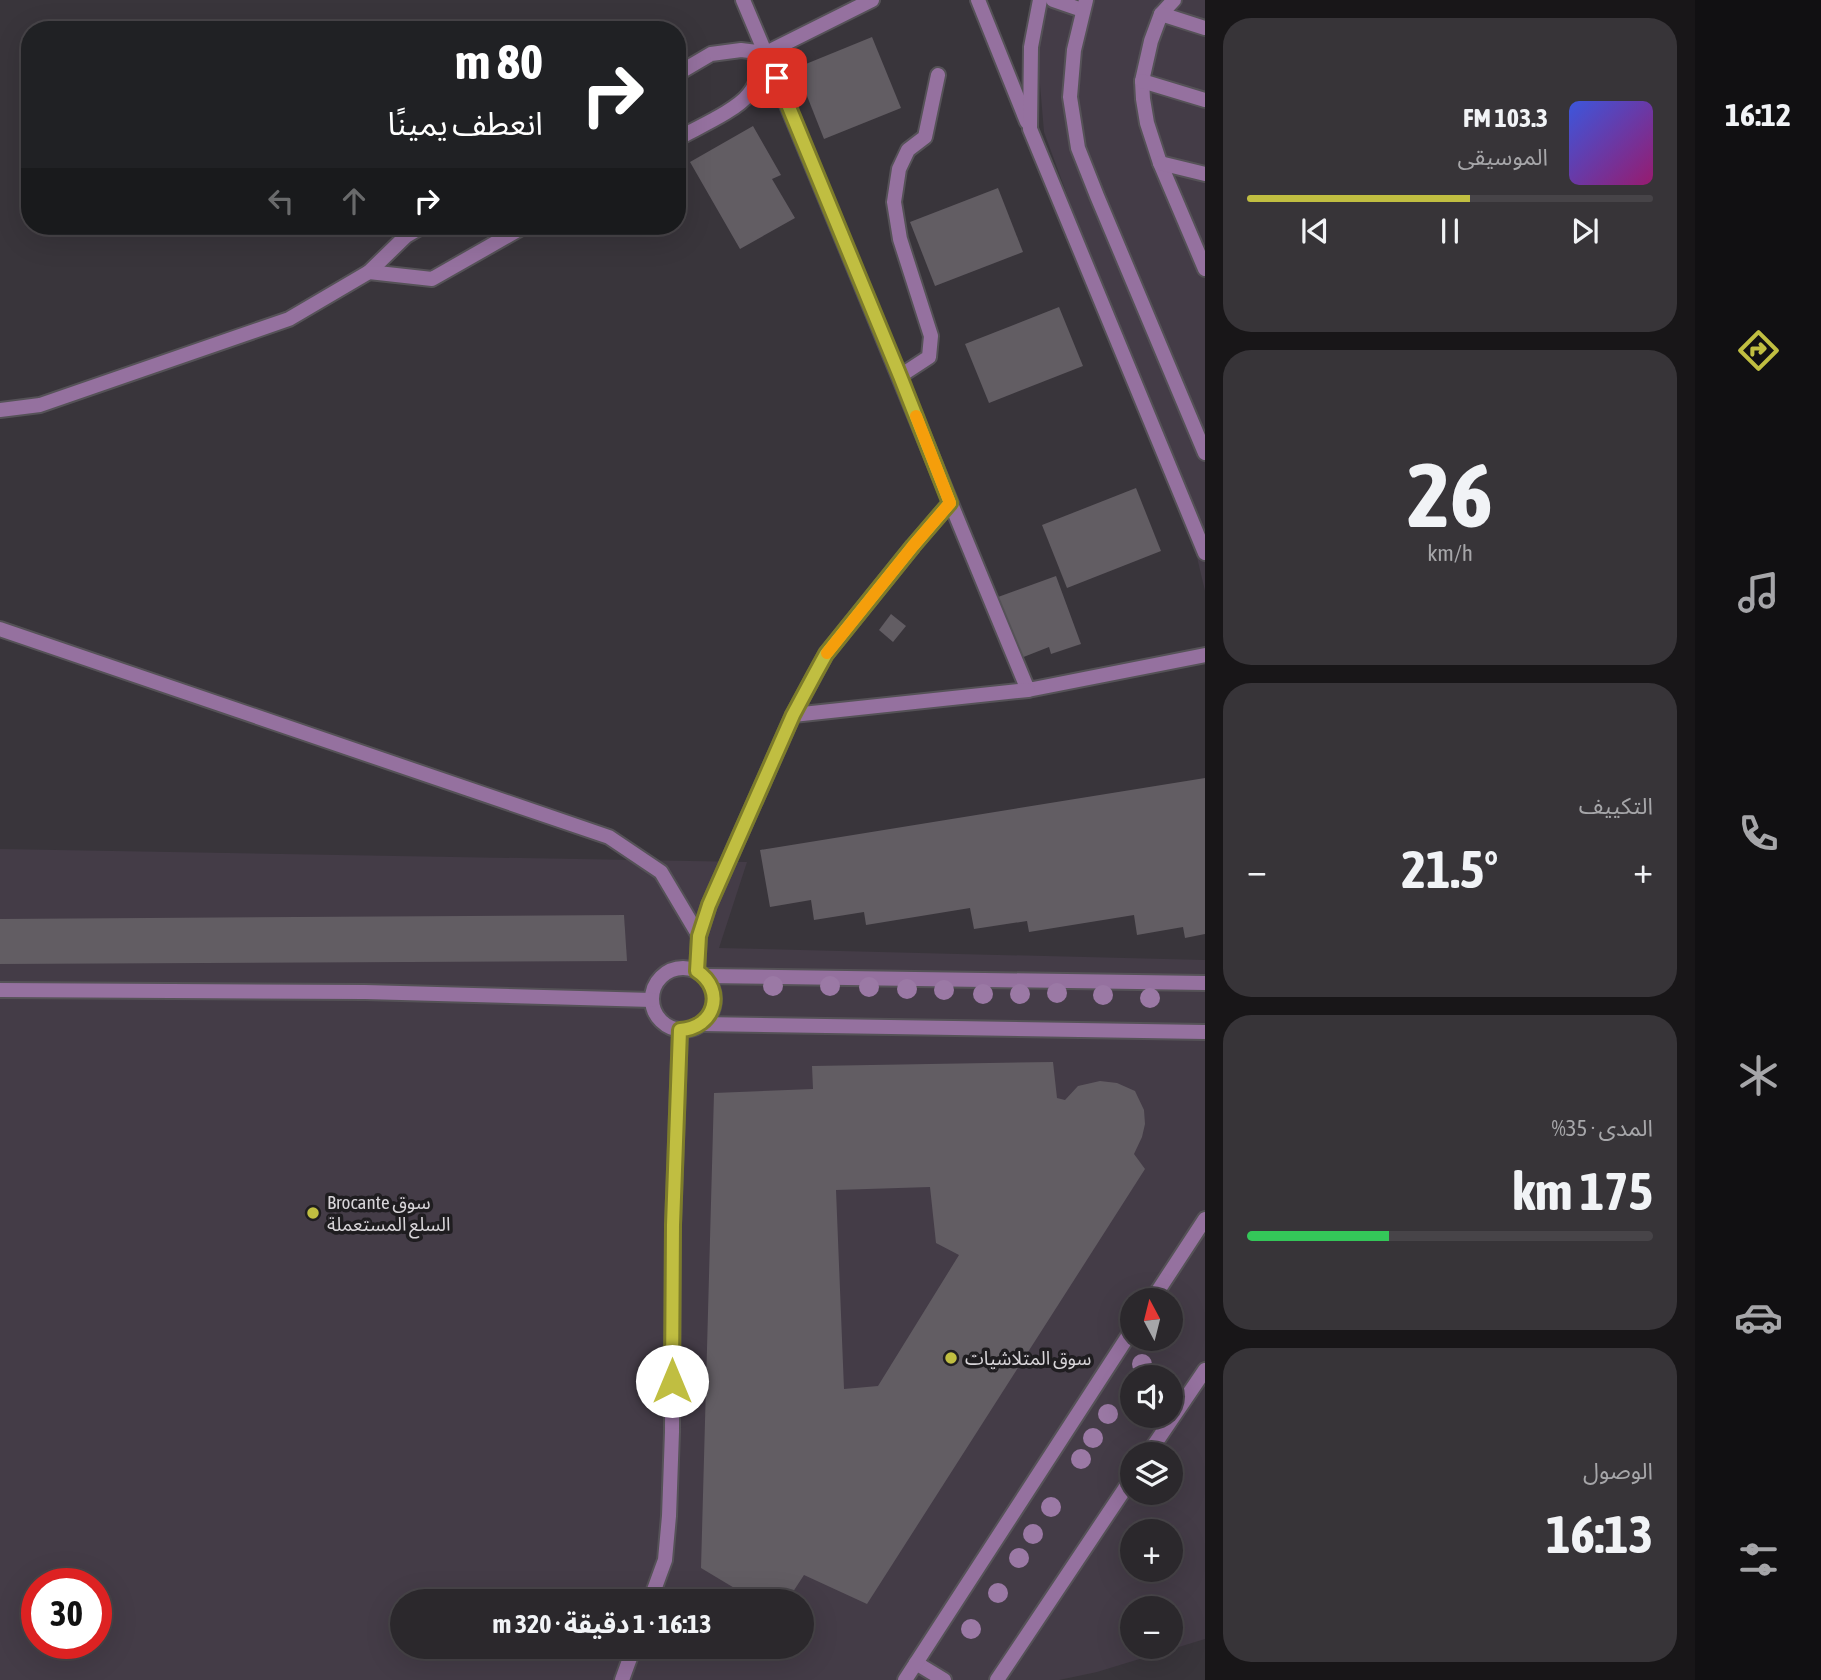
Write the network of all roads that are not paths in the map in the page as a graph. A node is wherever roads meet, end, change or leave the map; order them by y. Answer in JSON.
{"nodes":[{"id":1,"x":743,"y":0,"type":"edge"},
{"id":2,"x":872,"y":0,"type":"edge"},
{"id":3,"x":978,"y":0,"type":"edge"},
{"id":4,"x":1040,"y":0,"type":"edge"},
{"id":5,"x":1053,"y":0,"type":"edge"},
{"id":6,"x":1174,"y":0,"type":"edge"},
{"id":7,"x":1084,"y":5,"type":"edge"},
{"id":8,"x":1161,"y":14,"type":"junction"},
{"id":9,"x":1205,"y":28,"type":"edge"},
{"id":10,"x":766,"y":53,"type":"junction"},
{"id":11,"x":686,"y":69,"type":"edge"},
{"id":12,"x":938,"y":75,"type":"dead end"},
{"id":13,"x":1142,"y":81,"type":"junction"},
{"id":14,"x":1205,"y":100,"type":"edge"},
{"id":15,"x":1030,"y":129,"type":"junction"},
{"id":16,"x":686,"y":134,"type":"edge"},
{"id":17,"x":1160,"y":163,"type":"junction"},
{"id":18,"x":1205,"y":174,"type":"edge"},
{"id":19,"x":408,"y":235,"type":"edge"},
{"id":20,"x":509,"y":235,"type":"edge"},
{"id":21,"x":1200,"y":248,"type":"edge"},
{"id":22,"x":1205,"y":269,"type":"edge"},
{"id":23,"x":369,"y":272,"type":"junction"},
{"id":24,"x":900,"y":376,"type":"junction"},
{"id":25,"x":0,"y":410,"type":"edge"},
{"id":26,"x":1205,"y":453,"type":"edge"},
{"id":27,"x":950,"y":503,"type":"junction"},
{"id":28,"x":1205,"y":553,"type":"edge"},
{"id":29,"x":0,"y":629,"type":"edge"},
{"id":30,"x":1205,"y":655,"type":"edge"},
{"id":31,"x":1028,"y":690,"type":"junction"},
{"id":32,"x":793,"y":715,"type":"junction"},
{"id":33,"x":699,"y":936,"type":"junction"},
{"id":34,"x":701,"y":973,"type":"junction"},
{"id":35,"x":1205,"y":983,"type":"edge"},
{"id":36,"x":0,"y":990,"type":"edge"},
{"id":37,"x":652,"y":1000,"type":"junction"},
{"id":38,"x":701,"y":1024,"type":"junction"},
{"id":39,"x":680,"y":1030,"type":"junction"},
{"id":40,"x":1205,"y":1032,"type":"edge"},
{"id":41,"x":1205,"y":1219,"type":"edge"},
{"id":42,"x":1160,"y":1288,"type":"edge"},
{"id":43,"x":1120,"y":1348,"type":"edge"},
{"id":44,"x":1205,"y":1370,"type":"edge"},
{"id":45,"x":1156,"y":1442,"type":"edge"},
{"id":46,"x":1120,"y":1496,"type":"edge"},
{"id":47,"x":654,"y":1589,"type":"edge"},
{"id":48,"x":630,"y":1659,"type":"edge"},
{"id":49,"x":916,"y":1663,"type":"junction"},
{"id":50,"x":622,"y":1680,"type":"edge"},
{"id":51,"x":905,"y":1680,"type":"edge"},
{"id":52,"x":944,"y":1680,"type":"edge"},
{"id":53,"x":997,"y":1680,"type":"edge"}],
"edges":[{"from":1,"to":10,"type":"street"},
{"from":2,"to":10,"type":"street"},
{"from":3,"to":15,"type":"street"},
{"from":4,"to":15,"type":"street"},
{"from":5,"to":7,"type":"street"},
{"from":6,"to":8,"type":"street"},
{"from":7,"to":26,"type":"street"},
{"from":8,"to":9,"type":"street"},
{"from":8,"to":13,"type":"street"},
{"from":10,"to":11,"type":"street"},
{"from":10,"to":16,"type":"street"},
{"from":10,"to":24,"type":"street"},
{"from":12,"to":24,"type":"street"},
{"from":13,"to":14,"type":"street"},
{"from":13,"to":17,"type":"street"},
{"from":15,"to":28,"type":"street"},
{"from":17,"to":18,"type":"street"},
{"from":17,"to":21,"type":"street"},
{"from":19,"to":23,"type":"street"},
{"from":20,"to":23,"type":"street"},
{"from":21,"to":22,"type":"street"},
{"from":23,"to":25,"type":"street"},
{"from":24,"to":27,"type":"street"},
{"from":27,"to":31,"type":"street"},
{"from":27,"to":32,"type":"street"},
{"from":29,"to":33,"type":"street"},
{"from":30,"to":31,"type":"street"},
{"from":31,"to":32,"type":"street"},
{"from":32,"to":33,"type":"street"},
{"from":33,"to":34,"type":"street"},
{"from":34,"to":35,"type":"street"},
{"from":34,"to":37,"type":"street"},
{"from":34,"to":38,"type":"street"},
{"from":36,"to":37,"type":"street"},
{"from":37,"to":39,"type":"street"},
{"from":38,"to":39,"type":"street"},
{"from":38,"to":40,"type":"street"},
{"from":39,"to":47,"type":"street"},
{"from":41,"to":42,"type":"street"},
{"from":43,"to":49,"type":"street"},
{"from":44,"to":45,"type":"street"},
{"from":46,"to":53,"type":"street"},
{"from":48,"to":50,"type":"street"},
{"from":49,"to":51,"type":"street"},
{"from":49,"to":52,"type":"street"}]}
